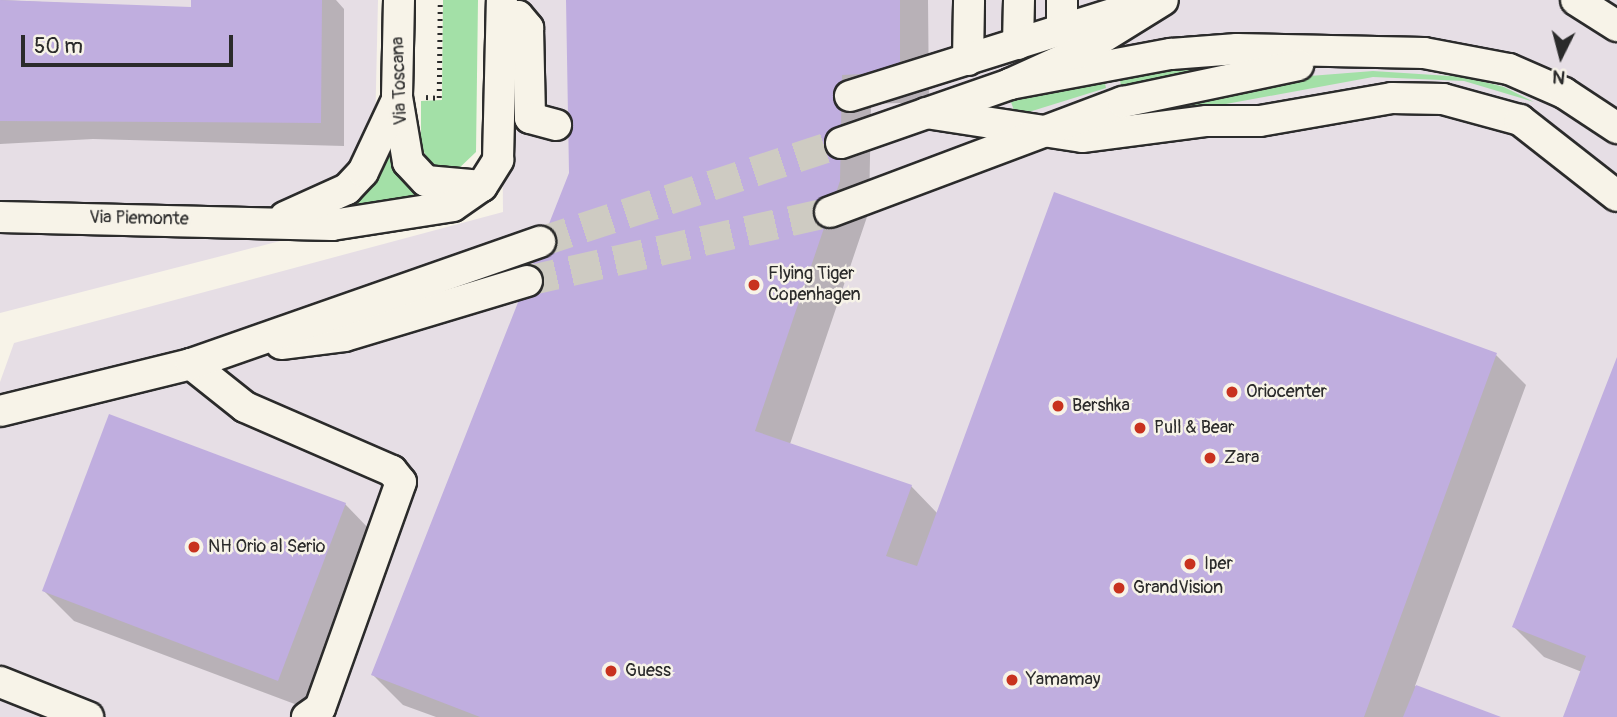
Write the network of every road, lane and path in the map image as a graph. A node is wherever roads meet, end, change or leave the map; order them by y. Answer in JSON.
{"nodes":[{"id":1,"x":398,"y":0,"type":"edge"},
{"id":2,"x":440,"y":0,"type":"edge"},
{"id":3,"x":969,"y":0,"type":"edge"},
{"id":4,"x":1019,"y":0,"type":"edge"},
{"id":5,"x":1156,"y":0,"type":"edge"},
{"id":6,"x":1163,"y":0,"type":"edge"},
{"id":7,"x":1576,"y":0,"type":"edge"},
{"id":8,"x":502,"y":8,"type":"edge"},
{"id":9,"x":1062,"y":14,"type":"edge"},
{"id":10,"x":1617,"y":26,"type":"edge"},
{"id":11,"x":1018,"y":44,"type":"junction"},
{"id":12,"x":1424,"y":53,"type":"junction"},
{"id":13,"x":968,"y":60,"type":"junction"},
{"id":14,"x":1010,"y":84,"type":"junction"},
{"id":15,"x":850,"y":96,"type":"dead end"},
{"id":16,"x":407,"y":97,"type":"junction"},
{"id":17,"x":926,"y":113,"type":"junction"},
{"id":18,"x":556,"y":125,"type":"dead end"},
{"id":19,"x":1617,"y":128,"type":"edge"},
{"id":20,"x":1033,"y":133,"type":"junction"},
{"id":21,"x":841,"y":143,"type":"tunnel mouth"},
{"id":22,"x":482,"y":186,"type":"junction"},
{"id":23,"x":1617,"y":196,"type":"edge"},
{"id":24,"x":830,"y":212,"type":"tunnel mouth"},
{"id":25,"x":0,"y":218,"type":"edge"},
{"id":26,"x":278,"y":220,"type":"junction"},
{"id":27,"x":540,"y":242,"type":"tunnel mouth"},
{"id":28,"x":527,"y":281,"type":"tunnel mouth"},
{"id":29,"x":241,"y":347,"type":"junction"},
{"id":30,"x":191,"y":364,"type":"junction"},
{"id":31,"x":0,"y":411,"type":"edge"},
{"id":32,"x":0,"y":682,"type":"edge"},
{"id":33,"x":313,"y":713,"type":"edge"},
{"id":34,"x":88,"y":717,"type":"edge"}],
"edges":[{"from":1,"to":16,"type":"street","name":"Via Toscana"},
{"from":2,"to":16,"type":"path"},
{"from":3,"to":13,"type":"street"},
{"from":4,"to":11,"type":"street"},
{"from":5,"to":9,"type":"street"},
{"from":6,"to":14,"type":"street"},
{"from":7,"to":10,"type":"street"},
{"from":8,"to":18,"type":"street"},
{"from":8,"to":22,"type":"street"},
{"from":9,"to":11,"type":"street"},
{"from":11,"to":13,"type":"street"},
{"from":12,"to":14,"type":"street"},
{"from":12,"to":19,"type":"street"},
{"from":12,"to":20,"type":"street"},
{"from":13,"to":15,"type":"street"},
{"from":14,"to":17,"type":"street"},
{"from":16,"to":22,"type":"street","name":"Via Toscana"},
{"from":16,"to":26,"type":"street","name":"Via Piemonte"},
{"from":17,"to":20,"type":"street"},
{"from":17,"to":21,"type":"street"},
{"from":20,"to":23,"type":"street"},
{"from":20,"to":24,"type":"street"},
{"from":22,"to":26,"type":"street","name":"Via Piemonte"},
{"from":25,"to":26,"type":"street","name":"Via Piemonte"},
{"from":27,"to":29,"type":"street"},
{"from":28,"to":29,"type":"street"},
{"from":29,"to":30,"type":"street"},
{"from":30,"to":31,"type":"street"},
{"from":30,"to":33,"type":"street"},
{"from":32,"to":34,"type":"street"}]}
